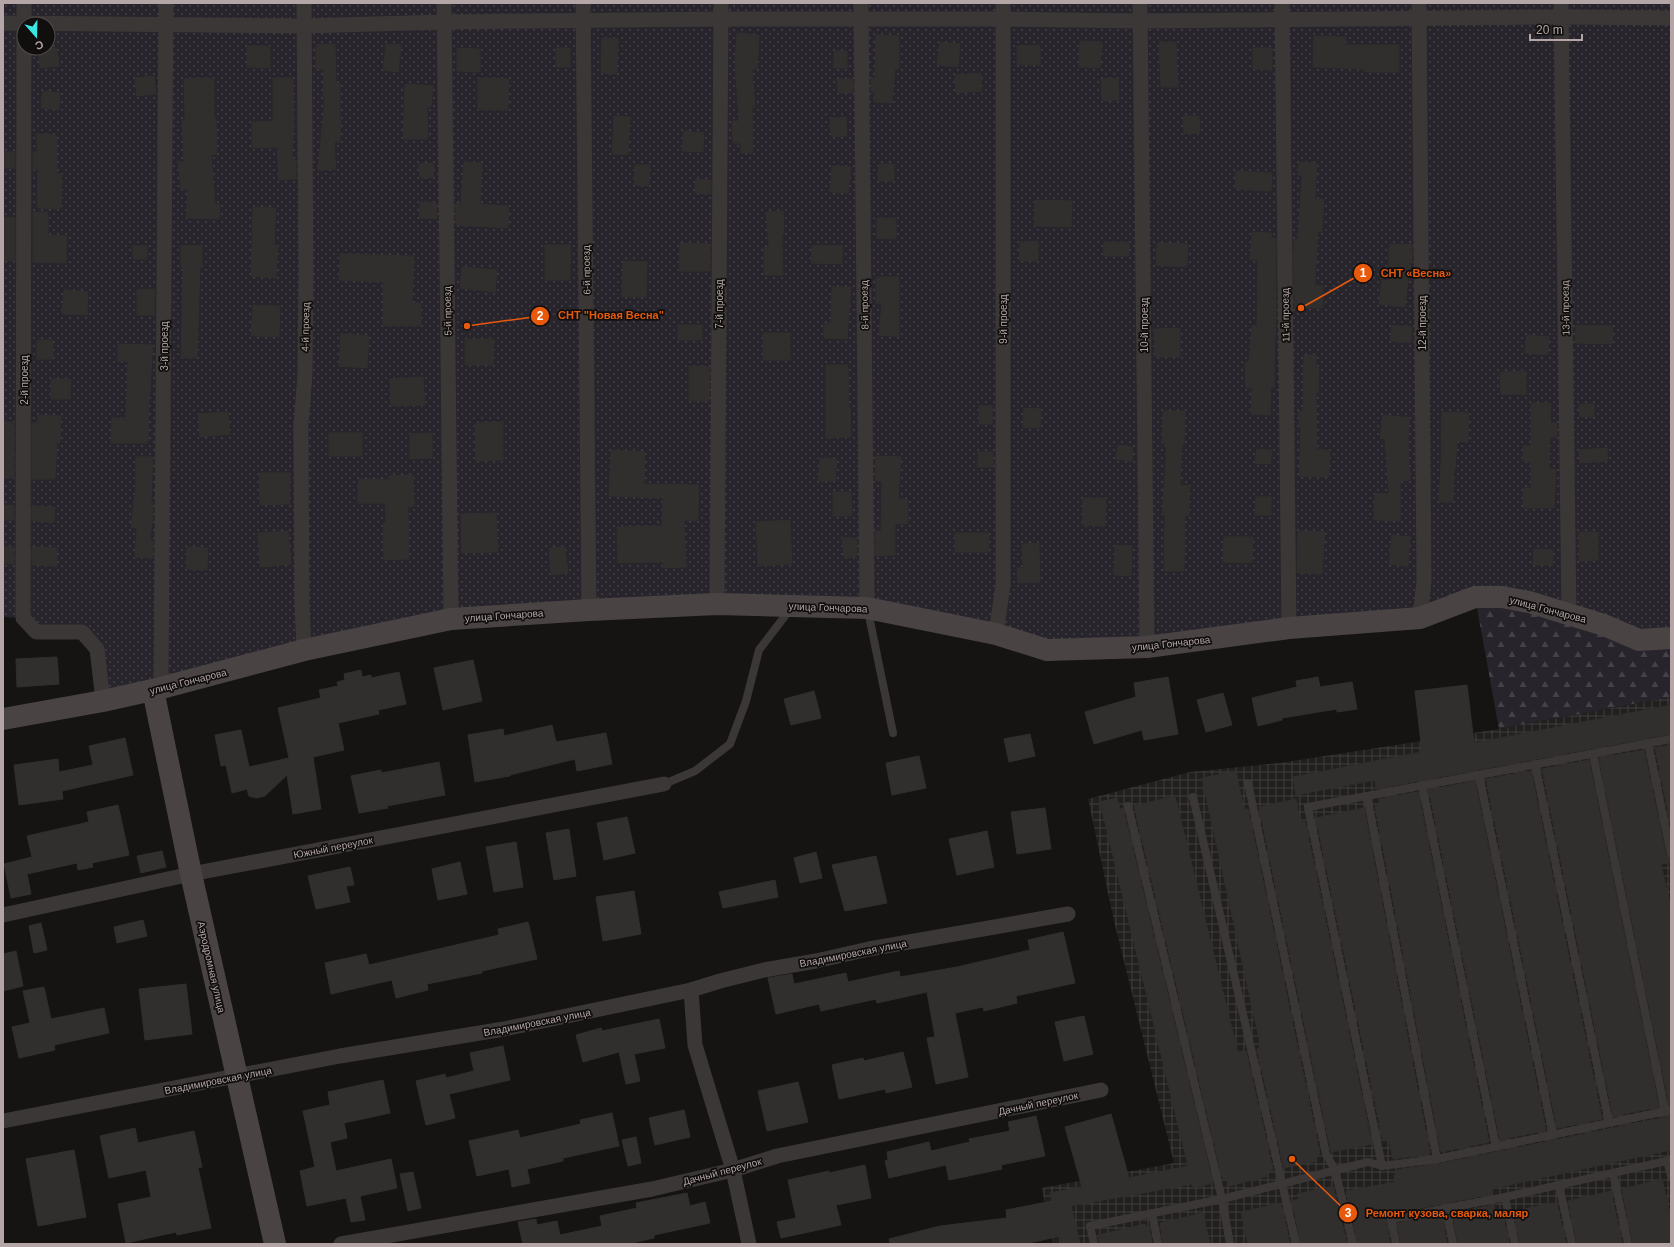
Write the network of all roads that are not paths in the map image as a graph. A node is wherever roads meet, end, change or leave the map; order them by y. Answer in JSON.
{"nodes":[{"id":1,"x":24,"y":3,"type":"edge"},
{"id":2,"x":166,"y":3,"type":"edge"},
{"id":3,"x":304,"y":3,"type":"edge"},
{"id":4,"x":444,"y":3,"type":"edge"},
{"id":5,"x":583,"y":3,"type":"edge"},
{"id":6,"x":721,"y":3,"type":"edge"},
{"id":7,"x":861,"y":3,"type":"edge"},
{"id":8,"x":1003,"y":3,"type":"edge"},
{"id":9,"x":1140,"y":3,"type":"edge"},
{"id":10,"x":1282,"y":3,"type":"edge"},
{"id":11,"x":1419,"y":3,"type":"edge"},
{"id":12,"x":1561,"y":10,"type":"edge"},
{"id":13,"x":24,"y":16,"type":"edge"},
{"id":14,"x":1671,"y":18,"type":"edge"},
{"id":15,"x":1004,"y":19,"type":"junction"},
{"id":16,"x":1419,"y":19,"type":"junction"},
{"id":17,"x":722,"y":20,"type":"junction"},
{"id":18,"x":861,"y":20,"type":"junction"},
{"id":19,"x":1282,"y":20,"type":"junction"},
{"id":20,"x":1141,"y":21,"type":"junction"},
{"id":21,"x":444,"y":22,"type":"junction"},
{"id":22,"x":583,"y":22,"type":"junction"},
{"id":23,"x":3,"y":23,"type":"edge"},
{"id":24,"x":16,"y":23,"type":"edge"},
{"id":25,"x":56,"y":23,"type":"edge"},
{"id":26,"x":166,"y":24,"type":"junction"},
{"id":27,"x":304,"y":26,"type":"junction"},
{"id":28,"x":24,"y":56,"type":"edge"},
{"id":29,"x":717,"y":604,"type":"junction"},
{"id":30,"x":793,"y":606,"type":"junction"},
{"id":31,"x":867,"y":608,"type":"junction"},
{"id":32,"x":589,"y":610,"type":"junction"},
{"id":33,"x":1569,"y":614,"type":"junction"},
{"id":34,"x":1420,"y":618,"type":"junction"},
{"id":35,"x":450,"y":619,"type":"junction"},
{"id":36,"x":1289,"y":628,"type":"junction"},
{"id":37,"x":996,"y":634,"type":"junction"},
{"id":38,"x":1671,"y":638,"type":"edge"},
{"id":39,"x":1147,"y":647,"type":"junction"},
{"id":40,"x":304,"y":650,"type":"junction"},
{"id":41,"x":157,"y":689,"type":"junction"},
{"id":42,"x":103,"y":701,"type":"junction"},
{"id":43,"x":3,"y":719,"type":"edge"},
{"id":44,"x":893,"y":733,"type":"dead end"},
{"id":45,"x":1671,"y":739,"type":"edge"},
{"id":46,"x":1648,"y":743,"type":"junction"},
{"id":47,"x":1593,"y":754,"type":"junction"},
{"id":48,"x":1535,"y":764,"type":"junction"},
{"id":49,"x":1479,"y":775,"type":"junction"},
{"id":50,"x":1248,"y":783,"type":"dead end"},
{"id":51,"x":664,"y":784,"type":"joint"},
{"id":52,"x":1422,"y":785,"type":"junction"},
{"id":53,"x":1367,"y":796,"type":"junction"},
{"id":54,"x":1193,"y":797,"type":"dead end"},
{"id":55,"x":1128,"y":806,"type":"dead end"},
{"id":56,"x":1671,"y":854,"type":"edge"},
{"id":57,"x":191,"y":874,"type":"junction"},
{"id":58,"x":1068,"y":914,"type":"dead end"},
{"id":59,"x":3,"y":915,"type":"edge"},
{"id":60,"x":691,"y":990,"type":"junction"},
{"id":61,"x":237,"y":1076,"type":"junction"},
{"id":62,"x":1101,"y":1090,"type":"dead end"},
{"id":63,"x":1668,"y":1110,"type":"edge"},
{"id":64,"x":3,"y":1121,"type":"edge"},
{"id":65,"x":1609,"y":1123,"type":"junction"},
{"id":66,"x":1552,"y":1135,"type":"junction"},
{"id":67,"x":1496,"y":1147,"type":"junction"},
{"id":68,"x":1437,"y":1160,"type":"junction"},
{"id":69,"x":1669,"y":1160,"type":"edge"},
{"id":70,"x":1382,"y":1166,"type":"junction"},
{"id":71,"x":733,"y":1170,"type":"junction"},
{"id":72,"x":1335,"y":1170,"type":"junction"},
{"id":73,"x":1613,"y":1174,"type":"junction"},
{"id":74,"x":1671,"y":1176,"type":"edge"},
{"id":75,"x":1282,"y":1184,"type":"junction"},
{"id":76,"x":1559,"y":1185,"type":"junction"},
{"id":77,"x":1505,"y":1197,"type":"junction"},
{"id":78,"x":1222,"y":1199,"type":"junction"},
{"id":79,"x":1446,"y":1209,"type":"junction"},
{"id":80,"x":1152,"y":1213,"type":"junction"},
{"id":81,"x":275,"y":1244,"type":"edge"},
{"id":82,"x":341,"y":1244,"type":"edge"},
{"id":83,"x":749,"y":1244,"type":"edge"},
{"id":84,"x":1094,"y":1244,"type":"edge"},
{"id":85,"x":1158,"y":1244,"type":"edge"},
{"id":86,"x":1230,"y":1244,"type":"edge"},
{"id":87,"x":1296,"y":1244,"type":"edge"},
{"id":88,"x":1353,"y":1244,"type":"edge"},
{"id":89,"x":1396,"y":1244,"type":"edge"},
{"id":90,"x":1453,"y":1244,"type":"edge"},
{"id":91,"x":1515,"y":1244,"type":"edge"},
{"id":92,"x":1572,"y":1244,"type":"edge"},
{"id":93,"x":1628,"y":1244,"type":"edge"}],
"edges":[{"from":1,"to":13,"type":"street","name":"2-й проезд"},
{"from":2,"to":26,"type":"street","name":"3-й проезд"},
{"from":3,"to":27,"type":"street","name":"4-й проезд"},
{"from":4,"to":21,"type":"street","name":"5-й проезд"},
{"from":5,"to":22,"type":"street","name":"6-й проезд"},
{"from":6,"to":17,"type":"street","name":"7-й проезд"},
{"from":7,"to":18,"type":"street","name":"8-й проезд"},
{"from":8,"to":15,"type":"street","name":"9-й проезд"},
{"from":9,"to":20,"type":"street","name":"10-й проезд"},
{"from":10,"to":19,"type":"street","name":"11-й проезд"},
{"from":11,"to":16,"type":"street","name":"12-й проезд"},
{"from":12,"to":14,"type":"street"},
{"from":12,"to":16,"type":"street"},
{"from":12,"to":33,"type":"street","name":"13-й проезд"},
{"from":15,"to":18,"type":"street"},
{"from":15,"to":20,"type":"street"},
{"from":15,"to":37,"type":"street","name":"9-й проезд"},
{"from":16,"to":19,"type":"street"},
{"from":16,"to":34,"type":"street","name":"12-й проезд"},
{"from":17,"to":18,"type":"street"},
{"from":17,"to":22,"type":"street"},
{"from":17,"to":29,"type":"street","name":"7-й проезд"},
{"from":18,"to":31,"type":"street","name":"8-й проезд"},
{"from":19,"to":20,"type":"street"},
{"from":19,"to":36,"type":"street","name":"11-й проезд"},
{"from":20,"to":39,"type":"street","name":"10-й проезд"},
{"from":21,"to":22,"type":"street"},
{"from":21,"to":27,"type":"street"},
{"from":21,"to":35,"type":"street","name":"5-й проезд"},
{"from":22,"to":32,"type":"street","name":"6-й проезд"},
{"from":23,"to":24,"type":"street"},
{"from":25,"to":26,"type":"street"},
{"from":26,"to":27,"type":"street"},
{"from":26,"to":41,"type":"street","name":"3-й проезд"},
{"from":27,"to":40,"type":"street","name":"4-й проезд"},
{"from":28,"to":42,"type":"street","name":"2-й проезд"},
{"from":29,"to":30,"type":"street","name":"улица Гончарова"},
{"from":29,"to":32,"type":"street","name":"улица Гончарова"},
{"from":30,"to":31,"type":"street","name":"улица Гончарова"},
{"from":30,"to":51,"type":"lane"},
{"from":31,"to":37,"type":"street","name":"улица Гончарова"},
{"from":31,"to":44,"type":"lane"},
{"from":32,"to":35,"type":"street","name":"улица Гончарова"},
{"from":33,"to":34,"type":"street","name":"улица Гончарова"},
{"from":33,"to":38,"type":"street","name":"улица Гончарова"},
{"from":34,"to":36,"type":"street","name":"улица Гончарова"},
{"from":35,"to":40,"type":"street","name":"улица Гончарова"},
{"from":36,"to":39,"type":"street","name":"улица Гончарова"},
{"from":37,"to":39,"type":"street","name":"улица Гончарова"},
{"from":40,"to":41,"type":"street","name":"улица Гончарова"},
{"from":41,"to":42,"type":"street","name":"улица Гончарова"},
{"from":41,"to":57,"type":"street","name":"Аэродромная улица"},
{"from":42,"to":43,"type":"street","name":"улица Гончарова"},
{"from":45,"to":46,"type":"lane"},
{"from":46,"to":47,"type":"lane"},
{"from":46,"to":56,"type":"lane"},
{"from":47,"to":48,"type":"lane"},
{"from":47,"to":63,"type":"lane"},
{"from":48,"to":49,"type":"lane"},
{"from":48,"to":65,"type":"lane"},
{"from":49,"to":52,"type":"lane"},
{"from":49,"to":66,"type":"lane"},
{"from":50,"to":72,"type":"lane"},
{"from":51,"to":57,"type":"street","name":"Южный переулок"},
{"from":52,"to":53,"type":"lane"},
{"from":52,"to":67,"type":"lane"},
{"from":53,"to":68,"type":"lane"},
{"from":53,"to":70,"type":"lane"},
{"from":54,"to":75,"type":"lane"},
{"from":55,"to":78,"type":"lane"},
{"from":57,"to":59,"type":"street","name":"Южный переулок"},
{"from":57,"to":61,"type":"street","name":"Аэродромная улица"},
{"from":58,"to":60,"type":"street","name":"Владимировская улица"},
{"from":60,"to":61,"type":"street","name":"Владимировская улица"},
{"from":60,"to":71,"type":"street"},
{"from":61,"to":64,"type":"street","name":"Владимировская улица"},
{"from":61,"to":81,"type":"street","name":"Аэродромная улица"},
{"from":62,"to":71,"type":"street","name":"Дачный переулок"},
{"from":63,"to":65,"type":"lane"},
{"from":65,"to":66,"type":"lane"},
{"from":66,"to":67,"type":"lane"},
{"from":67,"to":68,"type":"lane"},
{"from":68,"to":70,"type":"lane"},
{"from":69,"to":73,"type":"lane"},
{"from":69,"to":74,"type":"lane"},
{"from":70,"to":72,"type":"lane"},
{"from":71,"to":82,"type":"street","name":"Дачный переулок"},
{"from":71,"to":83,"type":"street"},
{"from":72,"to":75,"type":"lane"},
{"from":72,"to":88,"type":"lane"},
{"from":73,"to":76,"type":"lane"},
{"from":73,"to":93,"type":"lane"},
{"from":75,"to":78,"type":"lane"},
{"from":75,"to":87,"type":"lane"},
{"from":76,"to":77,"type":"lane"},
{"from":76,"to":92,"type":"lane"},
{"from":77,"to":79,"type":"lane"},
{"from":77,"to":91,"type":"lane"},
{"from":78,"to":80,"type":"lane"},
{"from":78,"to":86,"type":"lane"},
{"from":79,"to":89,"type":"lane"},
{"from":79,"to":90,"type":"lane"},
{"from":80,"to":84,"type":"lane"},
{"from":80,"to":85,"type":"lane"}]}
